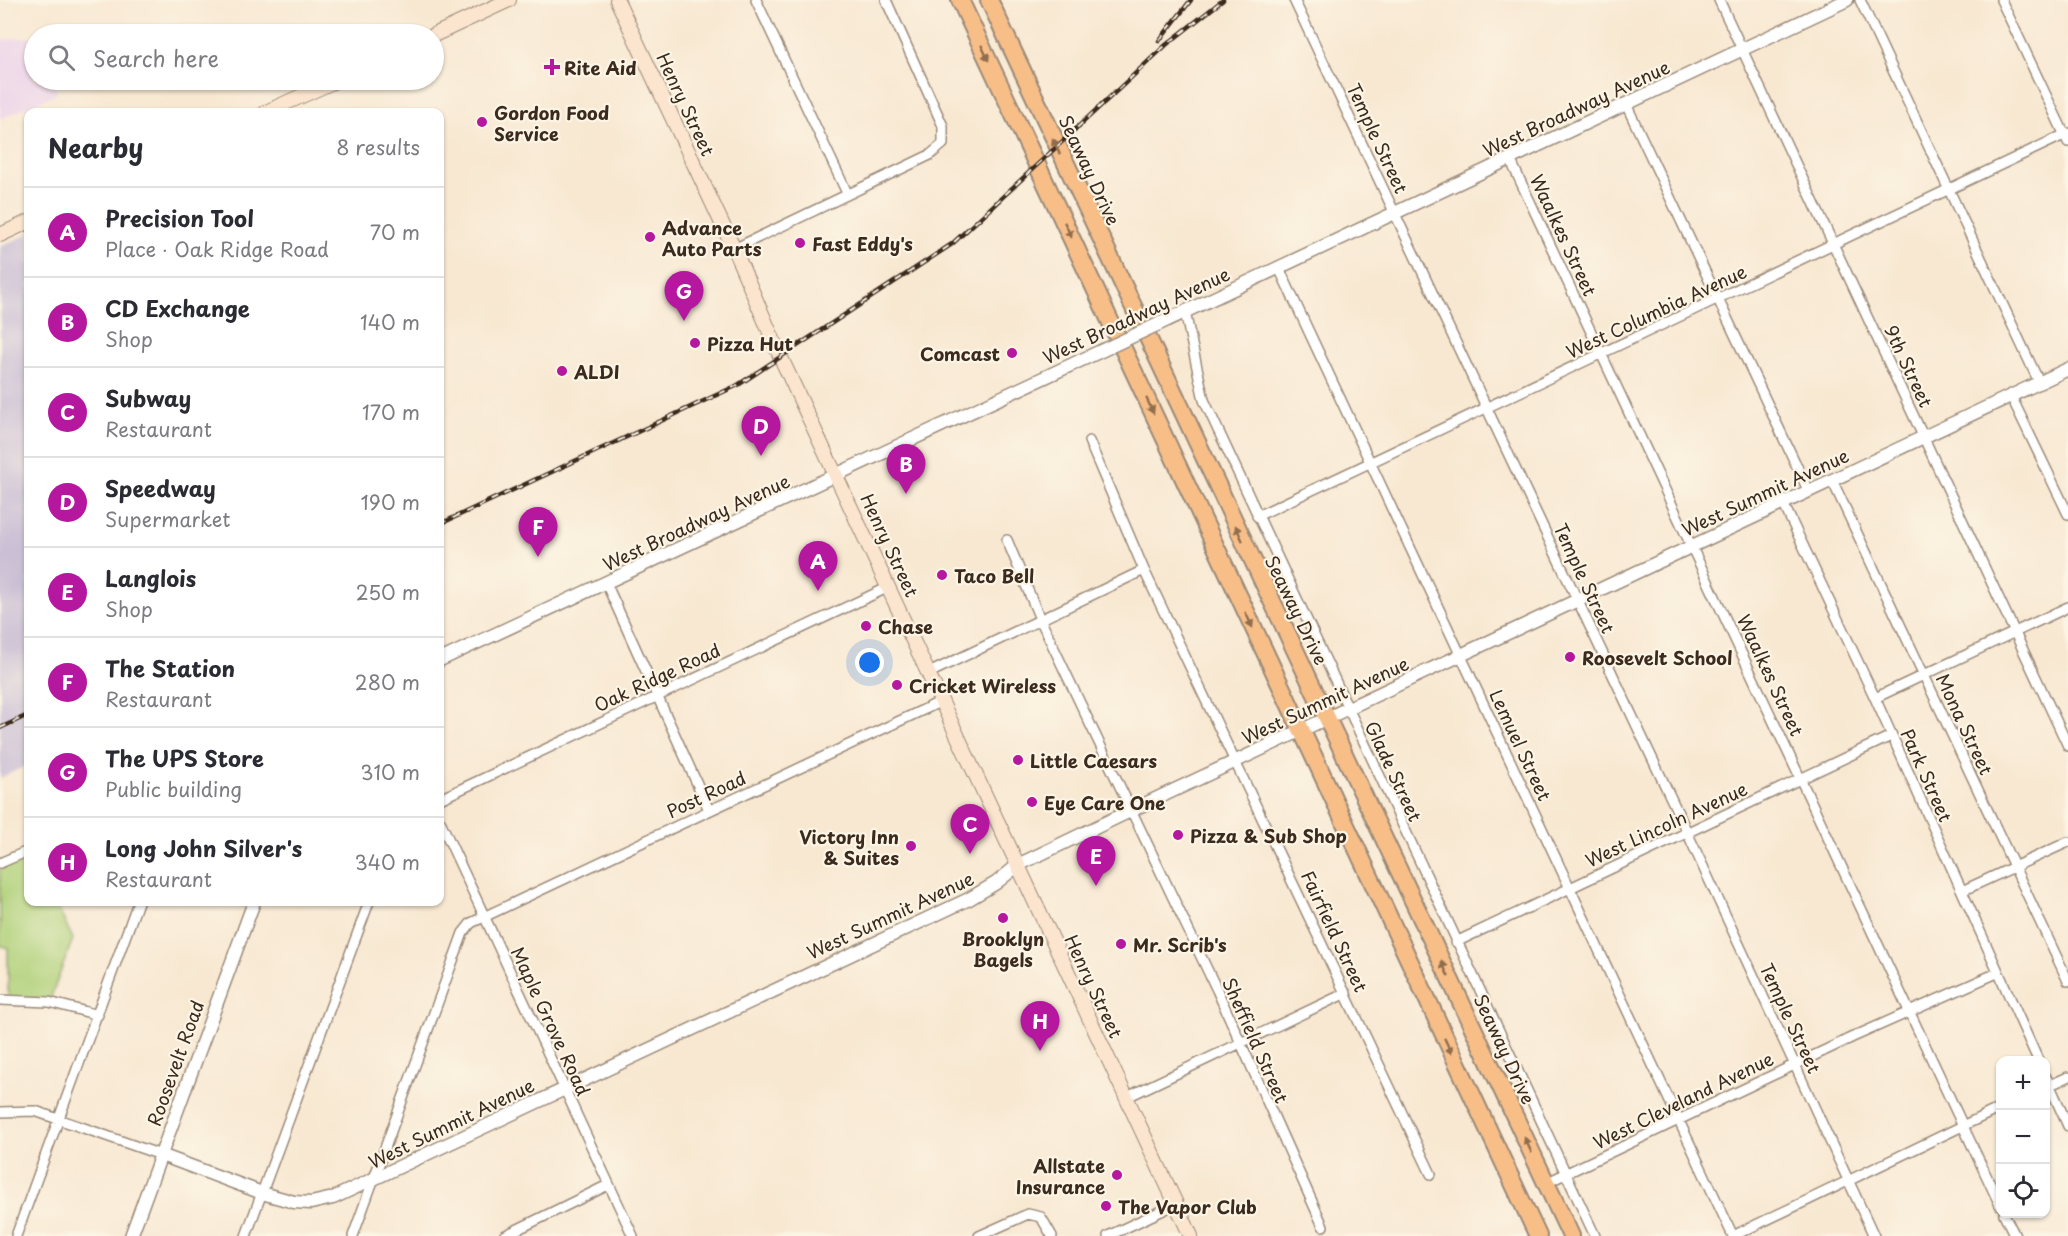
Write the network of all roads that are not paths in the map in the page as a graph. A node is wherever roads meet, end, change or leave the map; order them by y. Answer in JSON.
{"nodes":[{"id":1,"x":509,"y":0,"type":"edge"},
{"id":2,"x":617,"y":0,"type":"edge"},
{"id":3,"x":756,"y":0,"type":"edge"},
{"id":4,"x":886,"y":0,"type":"edge"},
{"id":5,"x":960,"y":0,"type":"edge"},
{"id":6,"x":989,"y":0,"type":"edge"},
{"id":7,"x":1294,"y":0,"type":"edge"},
{"id":8,"x":1719,"y":0,"type":"edge"},
{"id":9,"x":1847,"y":0,"type":"edge"},
{"id":10,"x":1860,"y":0,"type":"edge"},
{"id":11,"x":2001,"y":0,"type":"edge"},
{"id":12,"x":444,"y":30,"type":"edge"},
{"id":13,"x":1742,"y":50,"type":"junction"},
{"id":14,"x":315,"y":90,"type":"edge"},
{"id":15,"x":1626,"y":104,"type":"junction"},
{"id":16,"x":275,"y":108,"type":"edge"},
{"id":17,"x":2067,"y":137,"type":"edge"},
{"id":18,"x":1510,"y":159,"type":"junction"},
{"id":19,"x":1949,"y":190,"type":"junction"},
{"id":20,"x":847,"y":193,"type":"junction"},
{"id":21,"x":1395,"y":213,"type":"junction"},
{"id":22,"x":24,"y":224,"type":"edge"},
{"id":23,"x":0,"y":235,"type":"edge"},
{"id":24,"x":1833,"y":245,"type":"junction"},
{"id":25,"x":734,"y":249,"type":"junction"},
{"id":26,"x":1279,"y":268,"type":"junction"},
{"id":27,"x":1718,"y":300,"type":"junction"},
{"id":28,"x":1185,"y":312,"type":"junction"},
{"id":29,"x":1601,"y":355,"type":"junction"},
{"id":30,"x":2068,"y":369,"type":"edge"},
{"id":31,"x":2039,"y":382,"type":"junction"},
{"id":32,"x":2011,"y":396,"type":"junction"},
{"id":33,"x":1486,"y":408,"type":"junction"},
{"id":34,"x":1923,"y":437,"type":"junction"},
{"id":35,"x":1089,"y":441,"type":"dead end"},
{"id":36,"x":1371,"y":463,"type":"junction"},
{"id":37,"x":837,"y":476,"type":"junction"},
{"id":38,"x":1832,"y":480,"type":"junction"},
{"id":39,"x":1809,"y":492,"type":"junction"},
{"id":40,"x":1783,"y":503,"type":"junction"},
{"id":41,"x":2068,"y":514,"type":"edge"},
{"id":42,"x":1257,"y":516,"type":"junction"},
{"id":43,"x":1007,"y":540,"type":"dead end"},
{"id":44,"x":1692,"y":547,"type":"junction"},
{"id":45,"x":1225,"y":567,"type":"junction"},
{"id":46,"x":1144,"y":570,"type":"junction"},
{"id":47,"x":606,"y":584,"type":"junction"},
{"id":48,"x":889,"y":587,"type":"junction"},
{"id":49,"x":1577,"y":600,"type":"junction"},
{"id":50,"x":2068,"y":606,"type":"edge"},
{"id":51,"x":1040,"y":619,"type":"junction"},
{"id":52,"x":2014,"y":632,"type":"junction"},
{"id":53,"x":1462,"y":655,"type":"junction"},
{"id":54,"x":444,"y":658,"type":"edge"},
{"id":55,"x":930,"y":673,"type":"junction"},
{"id":56,"x":1923,"y":675,"type":"junction"},
{"id":57,"x":657,"y":694,"type":"junction"},
{"id":58,"x":1875,"y":699,"type":"junction"},
{"id":59,"x":942,"y":701,"type":"junction"},
{"id":60,"x":1347,"y":709,"type":"junction"},
{"id":61,"x":1325,"y":720,"type":"junction"},
{"id":62,"x":1300,"y":731,"type":"junction"},
{"id":63,"x":1891,"y":736,"type":"junction"},
{"id":64,"x":2068,"y":746,"type":"edge"},
{"id":65,"x":1313,"y":756,"type":"junction"},
{"id":66,"x":1236,"y":762,"type":"junction"},
{"id":67,"x":1802,"y":778,"type":"junction"},
{"id":68,"x":444,"y":797,"type":"edge"},
{"id":69,"x":709,"y":810,"type":"junction"},
{"id":70,"x":1130,"y":811,"type":"junction"},
{"id":71,"x":444,"y":829,"type":"edge"},
{"id":72,"x":1687,"y":832,"type":"junction"},
{"id":73,"x":2068,"y":842,"type":"edge"},
{"id":74,"x":24,"y":852,"type":"edge"},
{"id":75,"x":0,"y":863,"type":"edge"},
{"id":76,"x":1018,"y":865,"type":"junction"},
{"id":77,"x":2014,"y":867,"type":"junction"},
{"id":78,"x":1401,"y":876,"type":"junction"},
{"id":79,"x":1570,"y":888,"type":"junction"},
{"id":80,"x":1962,"y":891,"type":"junction"},
{"id":81,"x":137,"y":906,"type":"edge"},
{"id":82,"x":253,"y":906,"type":"edge"},
{"id":83,"x":368,"y":906,"type":"edge"},
{"id":84,"x":484,"y":916,"type":"junction"},
{"id":85,"x":1456,"y":942,"type":"junction"},
{"id":86,"x":1997,"y":973,"type":"junction"},
{"id":87,"x":2068,"y":981,"type":"edge"},
{"id":88,"x":1346,"y":993,"type":"junction"},
{"id":89,"x":0,"y":1000,"type":"edge"},
{"id":90,"x":1911,"y":1011,"type":"junction"},
{"id":91,"x":98,"y":1015,"type":"junction"},
{"id":92,"x":1239,"y":1043,"type":"junction"},
{"id":93,"x":2036,"y":1056,"type":"edge"},
{"id":94,"x":1794,"y":1065,"type":"junction"},
{"id":95,"x":2068,"y":1077,"type":"edge"},
{"id":96,"x":2050,"y":1082,"type":"edge"},
{"id":97,"x":565,"y":1088,"type":"junction"},
{"id":98,"x":2050,"y":1089,"type":"edge"},
{"id":99,"x":1127,"y":1098,"type":"junction"},
{"id":100,"x":1997,"y":1110,"type":"edge"},
{"id":101,"x":0,"y":1112,"type":"edge"},
{"id":102,"x":58,"y":1120,"type":"junction"},
{"id":103,"x":1679,"y":1120,"type":"junction"},
{"id":104,"x":1963,"y":1126,"type":"junction"},
{"id":105,"x":2068,"y":1126,"type":"edge"},
{"id":106,"x":161,"y":1155,"type":"junction"},
{"id":107,"x":1567,"y":1173,"type":"junction"},
{"id":108,"x":1431,"y":1174,"type":"dead end"},
{"id":109,"x":374,"y":1180,"type":"junction"},
{"id":110,"x":1848,"y":1181,"type":"junction"},
{"id":111,"x":1546,"y":1183,"type":"junction"},
{"id":112,"x":608,"y":1185,"type":"junction"},
{"id":113,"x":262,"y":1193,"type":"junction"},
{"id":114,"x":1996,"y":1195,"type":"edge"},
{"id":115,"x":1176,"y":1203,"type":"junction"},
{"id":116,"x":2006,"y":1218,"type":"edge"},
{"id":117,"x":1323,"y":1226,"type":"dead end"},
{"id":118,"x":16,"y":1236,"type":"edge"},
{"id":119,"x":131,"y":1236,"type":"edge"},
{"id":120,"x":246,"y":1236,"type":"edge"},
{"id":121,"x":353,"y":1236,"type":"edge"},
{"id":122,"x":504,"y":1236,"type":"edge"},
{"id":123,"x":633,"y":1236,"type":"edge"},
{"id":124,"x":979,"y":1236,"type":"edge"},
{"id":125,"x":1052,"y":1236,"type":"edge"},
{"id":126,"x":1108,"y":1236,"type":"edge"},
{"id":127,"x":1191,"y":1236,"type":"edge"},
{"id":128,"x":1538,"y":1236,"type":"edge"},
{"id":129,"x":1571,"y":1236,"type":"edge"},
{"id":130,"x":1595,"y":1236,"type":"edge"},
{"id":131,"x":1733,"y":1236,"type":"edge"},
{"id":132,"x":1874,"y":1236,"type":"edge"},
{"id":133,"x":2015,"y":1236,"type":"edge"}],
"edges":[{"from":1,"to":12,"type":"main road"},
{"from":2,"to":25,"type":"main road","name":"Henry Street"},
{"from":3,"to":20,"type":"street"},
{"from":4,"to":20,"type":"street"},
{"from":5,"to":45,"type":"highway","one_way":true},
{"from":61,"to":6,"type":"highway","name":"Seaway Drive","one_way":true},
{"from":7,"to":21,"type":"street","name":"Temple Street"},
{"from":8,"to":13,"type":"street","name":"9th Street"},
{"from":9,"to":13,"type":"street","name":"West Broadway Avenue"},
{"from":10,"to":19,"type":"street"},
{"from":11,"to":17,"type":"street"},
{"from":13,"to":15,"type":"street","name":"West Broadway Avenue"},
{"from":13,"to":24,"type":"street","name":"9th Street"},
{"from":14,"to":16,"type":"main road"},
{"from":15,"to":18,"type":"street","name":"West Broadway Avenue"},
{"from":15,"to":27,"type":"street"},
{"from":17,"to":19,"type":"street","name":"West Columbia Avenue"},
{"from":18,"to":21,"type":"street","name":"West Broadway Avenue"},
{"from":18,"to":29,"type":"street","name":"Waalkes Street"},
{"from":19,"to":24,"type":"street","name":"West Columbia Avenue"},
{"from":19,"to":31,"type":"street"},
{"from":20,"to":25,"type":"street"},
{"from":21,"to":26,"type":"street","name":"West Broadway Avenue"},
{"from":21,"to":33,"type":"street","name":"Temple Street"},
{"from":22,"to":23,"type":"main road"},
{"from":24,"to":27,"type":"street","name":"West Columbia Avenue"},
{"from":24,"to":34,"type":"street","name":"9th Street"},
{"from":25,"to":37,"type":"main road","name":"Henry Street"},
{"from":26,"to":28,"type":"street","name":"West Broadway Avenue"},
{"from":26,"to":36,"type":"street","name":"Lemuel Street"},
{"from":27,"to":29,"type":"street","name":"West Columbia Avenue"},
{"from":27,"to":39,"type":"street"},
{"from":28,"to":37,"type":"street","name":"West Broadway Avenue","bridge":true},
{"from":28,"to":42,"type":"street","name":"Glade Street"},
{"from":29,"to":33,"type":"street","name":"West Columbia Avenue"},
{"from":29,"to":44,"type":"street","name":"Waalkes Street"},
{"from":30,"to":31,"type":"street","name":"West Summit Avenue"},
{"from":31,"to":32,"type":"street","name":"West Summit Avenue"},
{"from":32,"to":34,"type":"street","name":"West Summit Avenue"},
{"from":32,"to":41,"type":"street"},
{"from":33,"to":36,"type":"street","name":"West Columbia Avenue"},
{"from":33,"to":49,"type":"street","name":"Temple Street"},
{"from":34,"to":38,"type":"street","name":"West Summit Avenue"},
{"from":34,"to":52,"type":"street","name":"9th Street"},
{"from":35,"to":46,"type":"street","name":"Fairfield Street"},
{"from":36,"to":42,"type":"street","name":"West Columbia Avenue"},
{"from":36,"to":53,"type":"street","name":"Lemuel Street"},
{"from":37,"to":47,"type":"street","name":"West Broadway Avenue"},
{"from":37,"to":48,"type":"main road","name":"Henry Street"},
{"from":38,"to":39,"type":"street","name":"West Summit Avenue"},
{"from":38,"to":56,"type":"street","name":"Mona Street"},
{"from":39,"to":40,"type":"street","name":"West Summit Avenue"},
{"from":40,"to":44,"type":"street","name":"West Summit Avenue"},
{"from":40,"to":58,"type":"street","name":"Park Street"},
{"from":42,"to":60,"type":"street","name":"Glade Street"},
{"from":43,"to":51,"type":"street","name":"Sheffield Street"},
{"from":44,"to":49,"type":"street","name":"West Summit Avenue"},
{"from":44,"to":67,"type":"street","name":"Waalkes Street"},
{"from":45,"to":61,"type":"highway"},
{"from":45,"to":62,"type":"highway","one_way":true},
{"from":46,"to":51,"type":"street"},
{"from":46,"to":66,"type":"street","name":"Fairfield Street"},
{"from":47,"to":54,"type":"street","name":"West Broadway Avenue"},
{"from":47,"to":57,"type":"street"},
{"from":48,"to":55,"type":"main road","name":"Henry Street"},
{"from":48,"to":57,"type":"street","name":"Oak Ridge Road"},
{"from":49,"to":53,"type":"street","name":"West Summit Avenue"},
{"from":49,"to":72,"type":"street","name":"Temple Street"},
{"from":50,"to":52,"type":"street"},
{"from":51,"to":55,"type":"street"},
{"from":51,"to":70,"type":"street","name":"Sheffield Street"},
{"from":52,"to":56,"type":"street"},
{"from":52,"to":64,"type":"street","name":"9th Street"},
{"from":53,"to":60,"type":"street","name":"West Summit Avenue"},
{"from":53,"to":79,"type":"street","name":"Lemuel Street"},
{"from":55,"to":59,"type":"main road","name":"Henry Street"},
{"from":56,"to":58,"type":"street"},
{"from":56,"to":77,"type":"street","name":"Mona Street"},
{"from":57,"to":68,"type":"street","name":"Oak Ridge Road"},
{"from":57,"to":69,"type":"street"},
{"from":58,"to":63,"type":"street","name":"Park Street"},
{"from":59,"to":69,"type":"street","name":"Post Road"},
{"from":59,"to":76,"type":"main road","name":"Henry Street"},
{"from":60,"to":61,"type":"street","name":"West Summit Avenue"},
{"from":60,"to":85,"type":"street","name":"Glade Street"},
{"from":61,"to":62,"type":"street","name":"West Summit Avenue"},
{"from":61,"to":78,"type":"highway","name":"Seaway Drive"},
{"from":62,"to":65,"type":"highway"},
{"from":62,"to":66,"type":"street","name":"West Summit Avenue"},
{"from":63,"to":67,"type":"street","name":"West Lincoln Avenue"},
{"from":63,"to":80,"type":"street","name":"Park Street"},
{"from":65,"to":78,"type":"highway"},
{"from":65,"to":128,"type":"highway","one_way":true},
{"from":66,"to":70,"type":"street","name":"West Summit Avenue"},
{"from":66,"to":88,"type":"street","name":"Fairfield Street"},
{"from":67,"to":72,"type":"street","name":"West Lincoln Avenue"},
{"from":67,"to":90,"type":"street","name":"Waalkes Street"},
{"from":69,"to":84,"type":"street","name":"Post Road"},
{"from":70,"to":76,"type":"street","name":"West Summit Avenue"},
{"from":70,"to":92,"type":"street","name":"Sheffield Street"},
{"from":71,"to":84,"type":"street","name":"Maple Grove Road"},
{"from":72,"to":79,"type":"street","name":"West Lincoln Avenue"},
{"from":72,"to":94,"type":"street","name":"Temple Street"},
{"from":73,"to":77,"type":"street"},
{"from":74,"to":75,"type":"street"},
{"from":76,"to":97,"type":"street","name":"West Summit Avenue"},
{"from":76,"to":99,"type":"main road","name":"Henry Street"},
{"from":77,"to":80,"type":"street"},
{"from":77,"to":87,"type":"street","name":"Mona Street"},
{"from":111,"to":78,"type":"highway","name":"Seaway Drive","one_way":true},
{"from":79,"to":85,"type":"street","name":"West Lincoln Avenue"},
{"from":79,"to":103,"type":"street","name":"Lemuel Street"},
{"from":80,"to":86,"type":"street","name":"Park Street"},
{"from":81,"to":91,"type":"street"},
{"from":82,"to":106,"type":"street","name":"Roosevelt Road"},
{"from":83,"to":113,"type":"street"},
{"from":84,"to":97,"type":"street","name":"Maple Grove Road"},
{"from":84,"to":109,"type":"street","name":"Post Road"},
{"from":85,"to":107,"type":"street","name":"Glade Street"},
{"from":86,"to":90,"type":"street","name":"West Cleveland Avenue"},
{"from":86,"to":93,"type":"street","name":"Park Street"},
{"from":88,"to":92,"type":"street"},
{"from":88,"to":108,"type":"street","name":"Fairfield Street"},
{"from":89,"to":91,"type":"street"},
{"from":90,"to":94,"type":"street","name":"West Cleveland Avenue"},
{"from":90,"to":104,"type":"street","name":"Waalkes Street"},
{"from":91,"to":102,"type":"street"},
{"from":92,"to":99,"type":"street"},
{"from":92,"to":117,"type":"street","name":"Sheffield Street"},
{"from":94,"to":103,"type":"street","name":"West Cleveland Avenue"},
{"from":94,"to":110,"type":"street","name":"Temple Street"},
{"from":95,"to":96,"type":"street"},
{"from":97,"to":109,"type":"street","name":"West Summit Avenue"},
{"from":97,"to":112,"type":"street","name":"Maple Grove Road"},
{"from":98,"to":105,"type":"street"},
{"from":99,"to":115,"type":"main road","name":"Henry Street"},
{"from":100,"to":104,"type":"street"},
{"from":101,"to":102,"type":"street","name":"West Summit Avenue"},
{"from":102,"to":106,"type":"street","name":"West Summit Avenue"},
{"from":102,"to":118,"type":"street"},
{"from":103,"to":107,"type":"street","name":"West Cleveland Avenue"},
{"from":103,"to":131,"type":"street","name":"Lemuel Street"},
{"from":104,"to":110,"type":"street"},
{"from":104,"to":114,"type":"street","name":"Waalkes Street"},
{"from":106,"to":113,"type":"street","name":"West Summit Avenue"},
{"from":106,"to":119,"type":"street","name":"Roosevelt Road"},
{"from":107,"to":111,"type":"street","name":"West Cleveland Avenue"},
{"from":107,"to":130,"type":"street","name":"Glade Street"},
{"from":109,"to":113,"type":"street","name":"West Summit Avenue"},
{"from":109,"to":121,"type":"street","name":"Post Road"},
{"from":110,"to":131,"type":"street"},
{"from":110,"to":132,"type":"street","name":"Temple Street"},
{"from":111,"to":129,"type":"highway","name":"Seaway Drive"},
{"from":112,"to":122,"type":"street"},
{"from":112,"to":123,"type":"street","name":"Maple Grove Road"},
{"from":113,"to":120,"type":"street"},
{"from":115,"to":126,"type":"street"},
{"from":115,"to":127,"type":"main road","name":"Henry Street"},
{"from":116,"to":133,"type":"street"},
{"from":124,"to":125,"type":"street"}]}
